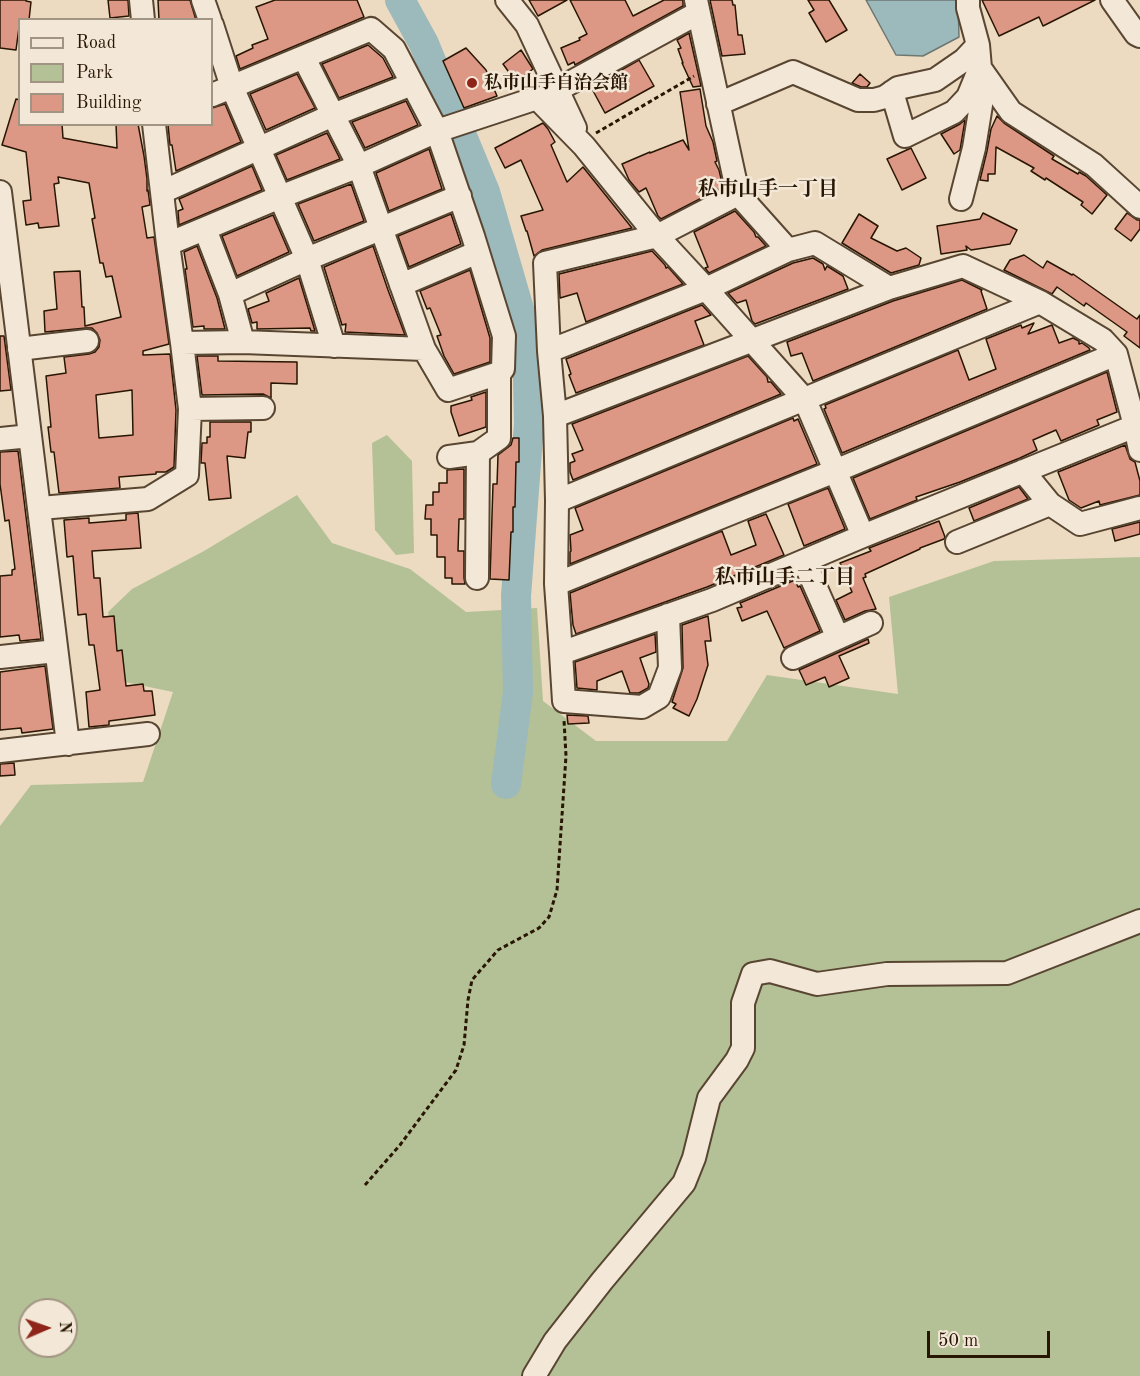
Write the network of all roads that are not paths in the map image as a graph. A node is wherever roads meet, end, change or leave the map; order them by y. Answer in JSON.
{"nodes":[{"id":1,"x":141,"y":0,"type":"edge"},
{"id":2,"x":203,"y":0,"type":"edge"},
{"id":3,"x":507,"y":0,"type":"edge"},
{"id":4,"x":968,"y":0,"type":"edge"},
{"id":5,"x":1112,"y":0,"type":"edge"},
{"id":6,"x":697,"y":6,"type":"edge"},
{"id":7,"x":143,"y":18,"type":"edge"},
{"id":8,"x":209,"y":18,"type":"edge"},
{"id":9,"x":213,"y":32,"type":"edge"},
{"id":10,"x":1140,"y":36,"type":"edge"},
{"id":11,"x":304,"y":58,"type":"junction"},
{"id":12,"x":980,"y":61,"type":"junction"},
{"id":13,"x":412,"y":84,"type":"junction"},
{"id":14,"x":558,"y":90,"type":"junction"},
{"id":15,"x":222,"y":91,"type":"edge"},
{"id":16,"x":892,"y":92,"type":"junction"},
{"id":17,"x":718,"y":104,"type":"junction"},
{"id":18,"x":333,"y":115,"type":"junction"},
{"id":19,"x":154,"y":126,"type":"edge"},
{"id":20,"x":437,"y":131,"type":"junction"},
{"id":21,"x":582,"y":143,"type":"junction"},
{"id":22,"x":259,"y":148,"type":"junction"},
{"id":23,"x":359,"y":166,"type":"junction"},
{"id":24,"x":0,"y":192,"type":"edge"},
{"id":25,"x":162,"y":192,"type":"junction"},
{"id":26,"x":738,"y":194,"type":"junction"},
{"id":27,"x":460,"y":196,"type":"junction"},
{"id":28,"x":280,"y":197,"type":"junction"},
{"id":29,"x":961,"y":199,"type":"dead end"},
{"id":30,"x":1140,"y":207,"type":"edge"},
{"id":31,"x":382,"y":228,"type":"junction"},
{"id":32,"x":205,"y":229,"type":"junction"},
{"id":33,"x":657,"y":236,"type":"junction"},
{"id":34,"x":168,"y":244,"type":"junction"},
{"id":35,"x":788,"y":250,"type":"junction"},
{"id":36,"x":478,"y":252,"type":"junction"},
{"id":37,"x":307,"y":259,"type":"junction"},
{"id":38,"x":401,"y":285,"type":"junction"},
{"id":39,"x":889,"y":288,"type":"junction"},
{"id":40,"x":706,"y":289,"type":"junction"},
{"id":41,"x":230,"y":294,"type":"junction"},
{"id":42,"x":1040,"y":302,"type":"junction"},
{"id":43,"x":751,"y":340,"type":"junction"},
{"id":44,"x":87,"y":341,"type":"dead end"},
{"id":45,"x":243,"y":342,"type":"junction"},
{"id":46,"x":182,"y":344,"type":"junction"},
{"id":47,"x":334,"y":346,"type":"junction"},
{"id":48,"x":20,"y":349,"type":"junction"},
{"id":49,"x":424,"y":349,"type":"junction"},
{"id":50,"x":549,"y":351,"type":"junction"},
{"id":51,"x":1116,"y":354,"type":"junction"},
{"id":52,"x":499,"y":373,"type":"junction"},
{"id":53,"x":805,"y":400,"type":"junction"},
{"id":54,"x":263,"y":408,"type":"dead end"},
{"id":55,"x":190,"y":410,"type":"junction"},
{"id":56,"x":555,"y":416,"type":"junction"},
{"id":57,"x":1135,"y":426,"type":"junction"},
{"id":58,"x":30,"y":436,"type":"junction"},
{"id":59,"x":0,"y":439,"type":"edge"},
{"id":60,"x":1140,"y":450,"type":"edge"},
{"id":61,"x":478,"y":453,"type":"junction"},
{"id":62,"x":449,"y":457,"type":"dead end"},
{"id":63,"x":836,"y":471,"type":"junction"},
{"id":64,"x":1023,"y":471,"type":"junction"},
{"id":65,"x":557,"y":501,"type":"junction"},
{"id":66,"x":1050,"y":504,"type":"junction"},
{"id":67,"x":40,"y":508,"type":"junction"},
{"id":68,"x":1140,"y":508,"type":"edge"},
{"id":69,"x":863,"y":536,"type":"junction"},
{"id":70,"x":957,"y":542,"type":"dead end"},
{"id":71,"x":804,"y":561,"type":"junction"},
{"id":72,"x":477,"y":579,"type":"dead end"},
{"id":73,"x":556,"y":584,"type":"junction"},
{"id":74,"x":668,"y":615,"type":"junction"},
{"id":75,"x":871,"y":623,"type":"dead end"},
{"id":76,"x":838,"y":638,"type":"junction"},
{"id":77,"x":56,"y":651,"type":"junction"},
{"id":78,"x":561,"y":653,"type":"junction"},
{"id":79,"x":0,"y":657,"type":"edge"},
{"id":80,"x":793,"y":657,"type":"dead end"},
{"id":81,"x":148,"y":734,"type":"dead end"},
{"id":82,"x":68,"y":744,"type":"junction"},
{"id":83,"x":0,"y":751,"type":"edge"},
{"id":84,"x":1140,"y":921,"type":"edge"},
{"id":85,"x":534,"y":1376,"type":"edge"}],
"edges":[{"from":1,"to":7,"type":"street"},
{"from":2,"to":8,"type":"street"},
{"from":3,"to":14,"type":"street"},
{"from":4,"to":12,"type":"street"},
{"from":5,"to":10,"type":"street"},
{"from":6,"to":14,"type":"street"},
{"from":6,"to":17,"type":"street"},
{"from":9,"to":15,"type":"street"},
{"from":11,"to":13,"type":"street"},
{"from":11,"to":15,"type":"street"},
{"from":11,"to":18,"type":"street"},
{"from":12,"to":16,"type":"street"},
{"from":12,"to":16,"type":"street"},
{"from":12,"to":29,"type":"street"},
{"from":12,"to":30,"type":"street"},
{"from":13,"to":18,"type":"street"},
{"from":13,"to":20,"type":"street"},
{"from":14,"to":21,"type":"street"},
{"from":15,"to":22,"type":"street"},
{"from":16,"to":17,"type":"street"},
{"from":17,"to":26,"type":"street"},
{"from":18,"to":22,"type":"street"},
{"from":18,"to":23,"type":"street"},
{"from":19,"to":25,"type":"street"},
{"from":20,"to":21,"type":"street"},
{"from":20,"to":23,"type":"street"},
{"from":20,"to":27,"type":"street"},
{"from":21,"to":33,"type":"street"},
{"from":22,"to":25,"type":"street"},
{"from":22,"to":28,"type":"street"},
{"from":23,"to":28,"type":"street"},
{"from":23,"to":31,"type":"street"},
{"from":24,"to":48,"type":"street"},
{"from":25,"to":34,"type":"street"},
{"from":26,"to":33,"type":"street"},
{"from":26,"to":35,"type":"street"},
{"from":27,"to":31,"type":"street"},
{"from":27,"to":36,"type":"street"},
{"from":28,"to":32,"type":"street"},
{"from":28,"to":37,"type":"street"},
{"from":31,"to":37,"type":"street"},
{"from":31,"to":38,"type":"street"},
{"from":32,"to":34,"type":"street"},
{"from":32,"to":41,"type":"street"},
{"from":33,"to":40,"type":"street"},
{"from":33,"to":50,"type":"street"},
{"from":34,"to":46,"type":"street"},
{"from":35,"to":39,"type":"street"},
{"from":35,"to":40,"type":"street"},
{"from":36,"to":38,"type":"street"},
{"from":36,"to":52,"type":"street"},
{"from":37,"to":41,"type":"street"},
{"from":37,"to":47,"type":"street"},
{"from":38,"to":49,"type":"street"},
{"from":39,"to":42,"type":"street"},
{"from":39,"to":43,"type":"street"},
{"from":40,"to":43,"type":"street"},
{"from":40,"to":50,"type":"street"},
{"from":41,"to":45,"type":"street"},
{"from":42,"to":51,"type":"street"},
{"from":42,"to":53,"type":"street"},
{"from":43,"to":53,"type":"street"},
{"from":43,"to":56,"type":"street"},
{"from":44,"to":48,"type":"street"},
{"from":45,"to":46,"type":"street"},
{"from":45,"to":47,"type":"street"},
{"from":46,"to":55,"type":"street"},
{"from":47,"to":49,"type":"street"},
{"from":48,"to":58,"type":"street"},
{"from":49,"to":52,"type":"street"},
{"from":50,"to":56,"type":"street"},
{"from":51,"to":57,"type":"street"},
{"from":51,"to":63,"type":"street"},
{"from":52,"to":61,"type":"street"},
{"from":53,"to":63,"type":"street"},
{"from":53,"to":65,"type":"street"},
{"from":54,"to":55,"type":"street"},
{"from":55,"to":67,"type":"street"},
{"from":56,"to":65,"type":"street"},
{"from":57,"to":60,"type":"street"},
{"from":57,"to":64,"type":"street"},
{"from":58,"to":59,"type":"street"},
{"from":58,"to":67,"type":"street"},
{"from":61,"to":62,"type":"street"},
{"from":61,"to":72,"type":"street"},
{"from":63,"to":69,"type":"street"},
{"from":63,"to":73,"type":"street"},
{"from":64,"to":66,"type":"street"},
{"from":64,"to":69,"type":"street"},
{"from":65,"to":73,"type":"street"},
{"from":66,"to":68,"type":"street"},
{"from":66,"to":70,"type":"street"},
{"from":67,"to":77,"type":"street"},
{"from":69,"to":71,"type":"street"},
{"from":71,"to":74,"type":"street"},
{"from":71,"to":76,"type":"street"},
{"from":73,"to":78,"type":"street"},
{"from":74,"to":78,"type":"street"},
{"from":74,"to":78,"type":"street"},
{"from":75,"to":76,"type":"street"},
{"from":76,"to":80,"type":"street"},
{"from":77,"to":79,"type":"street"},
{"from":77,"to":82,"type":"street"},
{"from":81,"to":82,"type":"street"},
{"from":82,"to":83,"type":"street"},
{"from":84,"to":85,"type":"street"}]}
